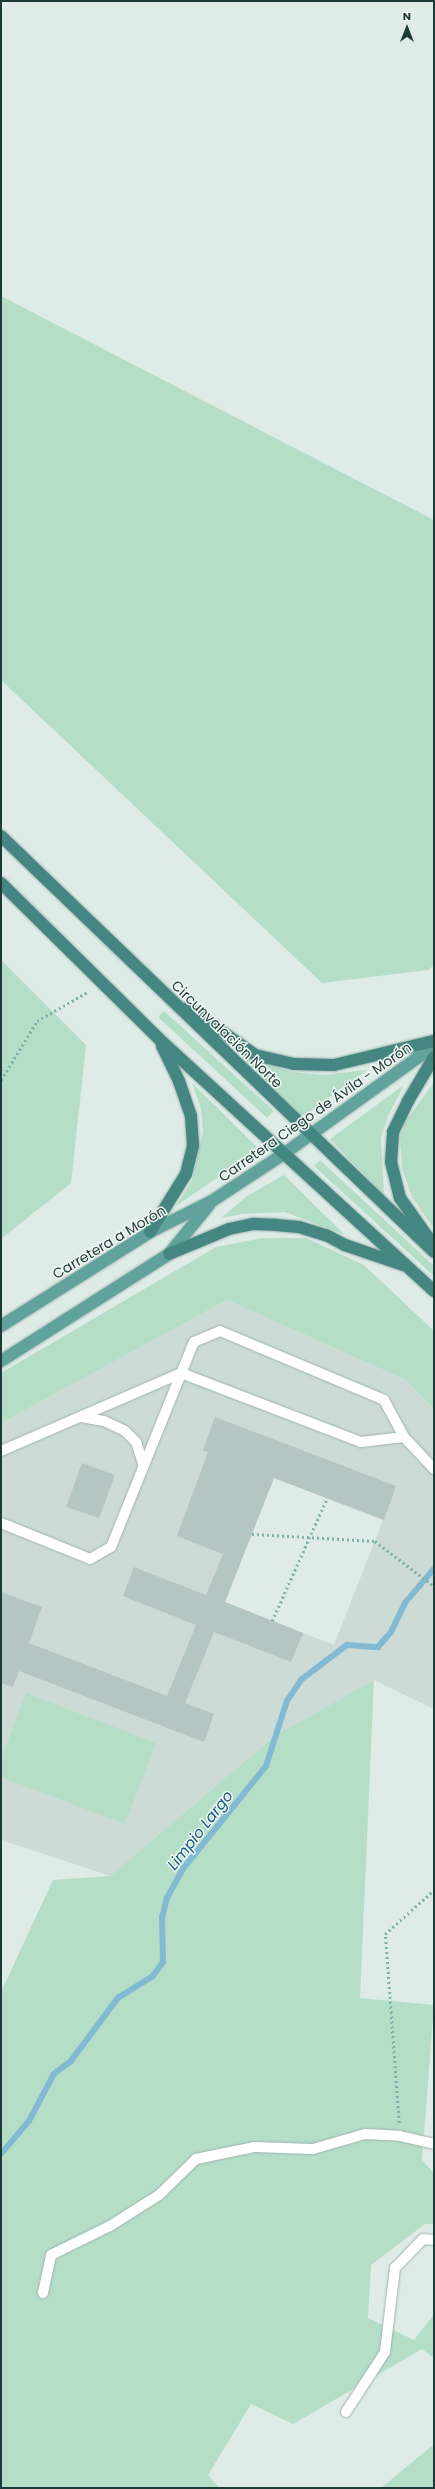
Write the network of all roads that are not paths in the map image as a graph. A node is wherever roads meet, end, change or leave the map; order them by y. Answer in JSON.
{"nodes":[{"id":1,"x":1,"y":836,"type":"edge"},
{"id":2,"x":1,"y":883,"type":"edge"},
{"id":3,"x":156,"y":986,"type":"junction"},
{"id":4,"x":159,"y":1039,"type":"junction"},
{"id":5,"x":434,"y":1041,"type":"edge"},
{"id":6,"x":434,"y":1046,"type":"edge"},
{"id":7,"x":434,"y":1057,"type":"edge"},
{"id":8,"x":310,"y":1134,"type":"junction"},
{"id":9,"x":285,"y":1153,"type":"junction"},
{"id":10,"x":212,"y":1201,"type":"junction"},
{"id":11,"x":150,"y":1232,"type":"junction"},
{"id":12,"x":434,"y":1246,"type":"edge"},
{"id":13,"x":434,"y":1252,"type":"edge"},
{"id":14,"x":168,"y":1254,"type":"junction"},
{"id":15,"x":408,"y":1267,"type":"junction"},
{"id":16,"x":434,"y":1291,"type":"edge"},
{"id":17,"x":1,"y":1326,"type":"edge"},
{"id":18,"x":1,"y":1361,"type":"edge"},
{"id":19,"x":181,"y":1374,"type":"junction"},
{"id":20,"x":81,"y":1417,"type":"junction"},
{"id":21,"x":404,"y":1437,"type":"junction"},
{"id":22,"x":1,"y":1450,"type":"edge"},
{"id":23,"x":144,"y":1466,"type":"junction"},
{"id":24,"x":434,"y":1469,"type":"edge"},
{"id":25,"x":1,"y":1523,"type":"edge"},
{"id":26,"x":434,"y":2144,"type":"edge"},
{"id":27,"x":434,"y":2240,"type":"edge"},
{"id":28,"x":43,"y":2293,"type":"dead end"},
{"id":29,"x":346,"y":2412,"type":"dead end"}],
"edges":[{"from":1,"to":3,"type":"highway","name":"Circunvalación Norte"},
{"from":2,"to":4,"type":"highway"},
{"from":3,"to":5,"type":"highway"},
{"from":3,"to":8,"type":"highway","name":"Circunvalación Norte"},
{"from":4,"to":9,"type":"highway"},
{"from":4,"to":11,"type":"highway"},
{"from":6,"to":8,"type":"main road","name":"Carretera Ciego de Ávila - Morón"},
{"from":7,"to":12,"type":"highway"},
{"from":8,"to":9,"type":"main road","name":"Carretera Ciego de Ávila - Morón"},
{"from":8,"to":13,"type":"highway","name":"Circunvalación Norte"},
{"from":9,"to":10,"type":"main road","name":"Carretera Ciego de Ávila - Morón"},
{"from":9,"to":15,"type":"highway"},
{"from":10,"to":11,"type":"main road","name":"Carretera a Morón"},
{"from":10,"to":14,"type":"main road"},
{"from":11,"to":17,"type":"main road","name":"Carretera a Morón"},
{"from":14,"to":15,"type":"highway"},
{"from":14,"to":18,"type":"main road"},
{"from":15,"to":16,"type":"highway"},
{"from":19,"to":20,"type":"lane"},
{"from":19,"to":21,"type":"lane"},
{"from":19,"to":21,"type":"lane"},
{"from":19,"to":23,"type":"lane"},
{"from":20,"to":22,"type":"lane"},
{"from":20,"to":23,"type":"lane"},
{"from":21,"to":24,"type":"lane"},
{"from":23,"to":25,"type":"lane"},
{"from":26,"to":28,"type":"lane"},
{"from":27,"to":29,"type":"lane"}]}
